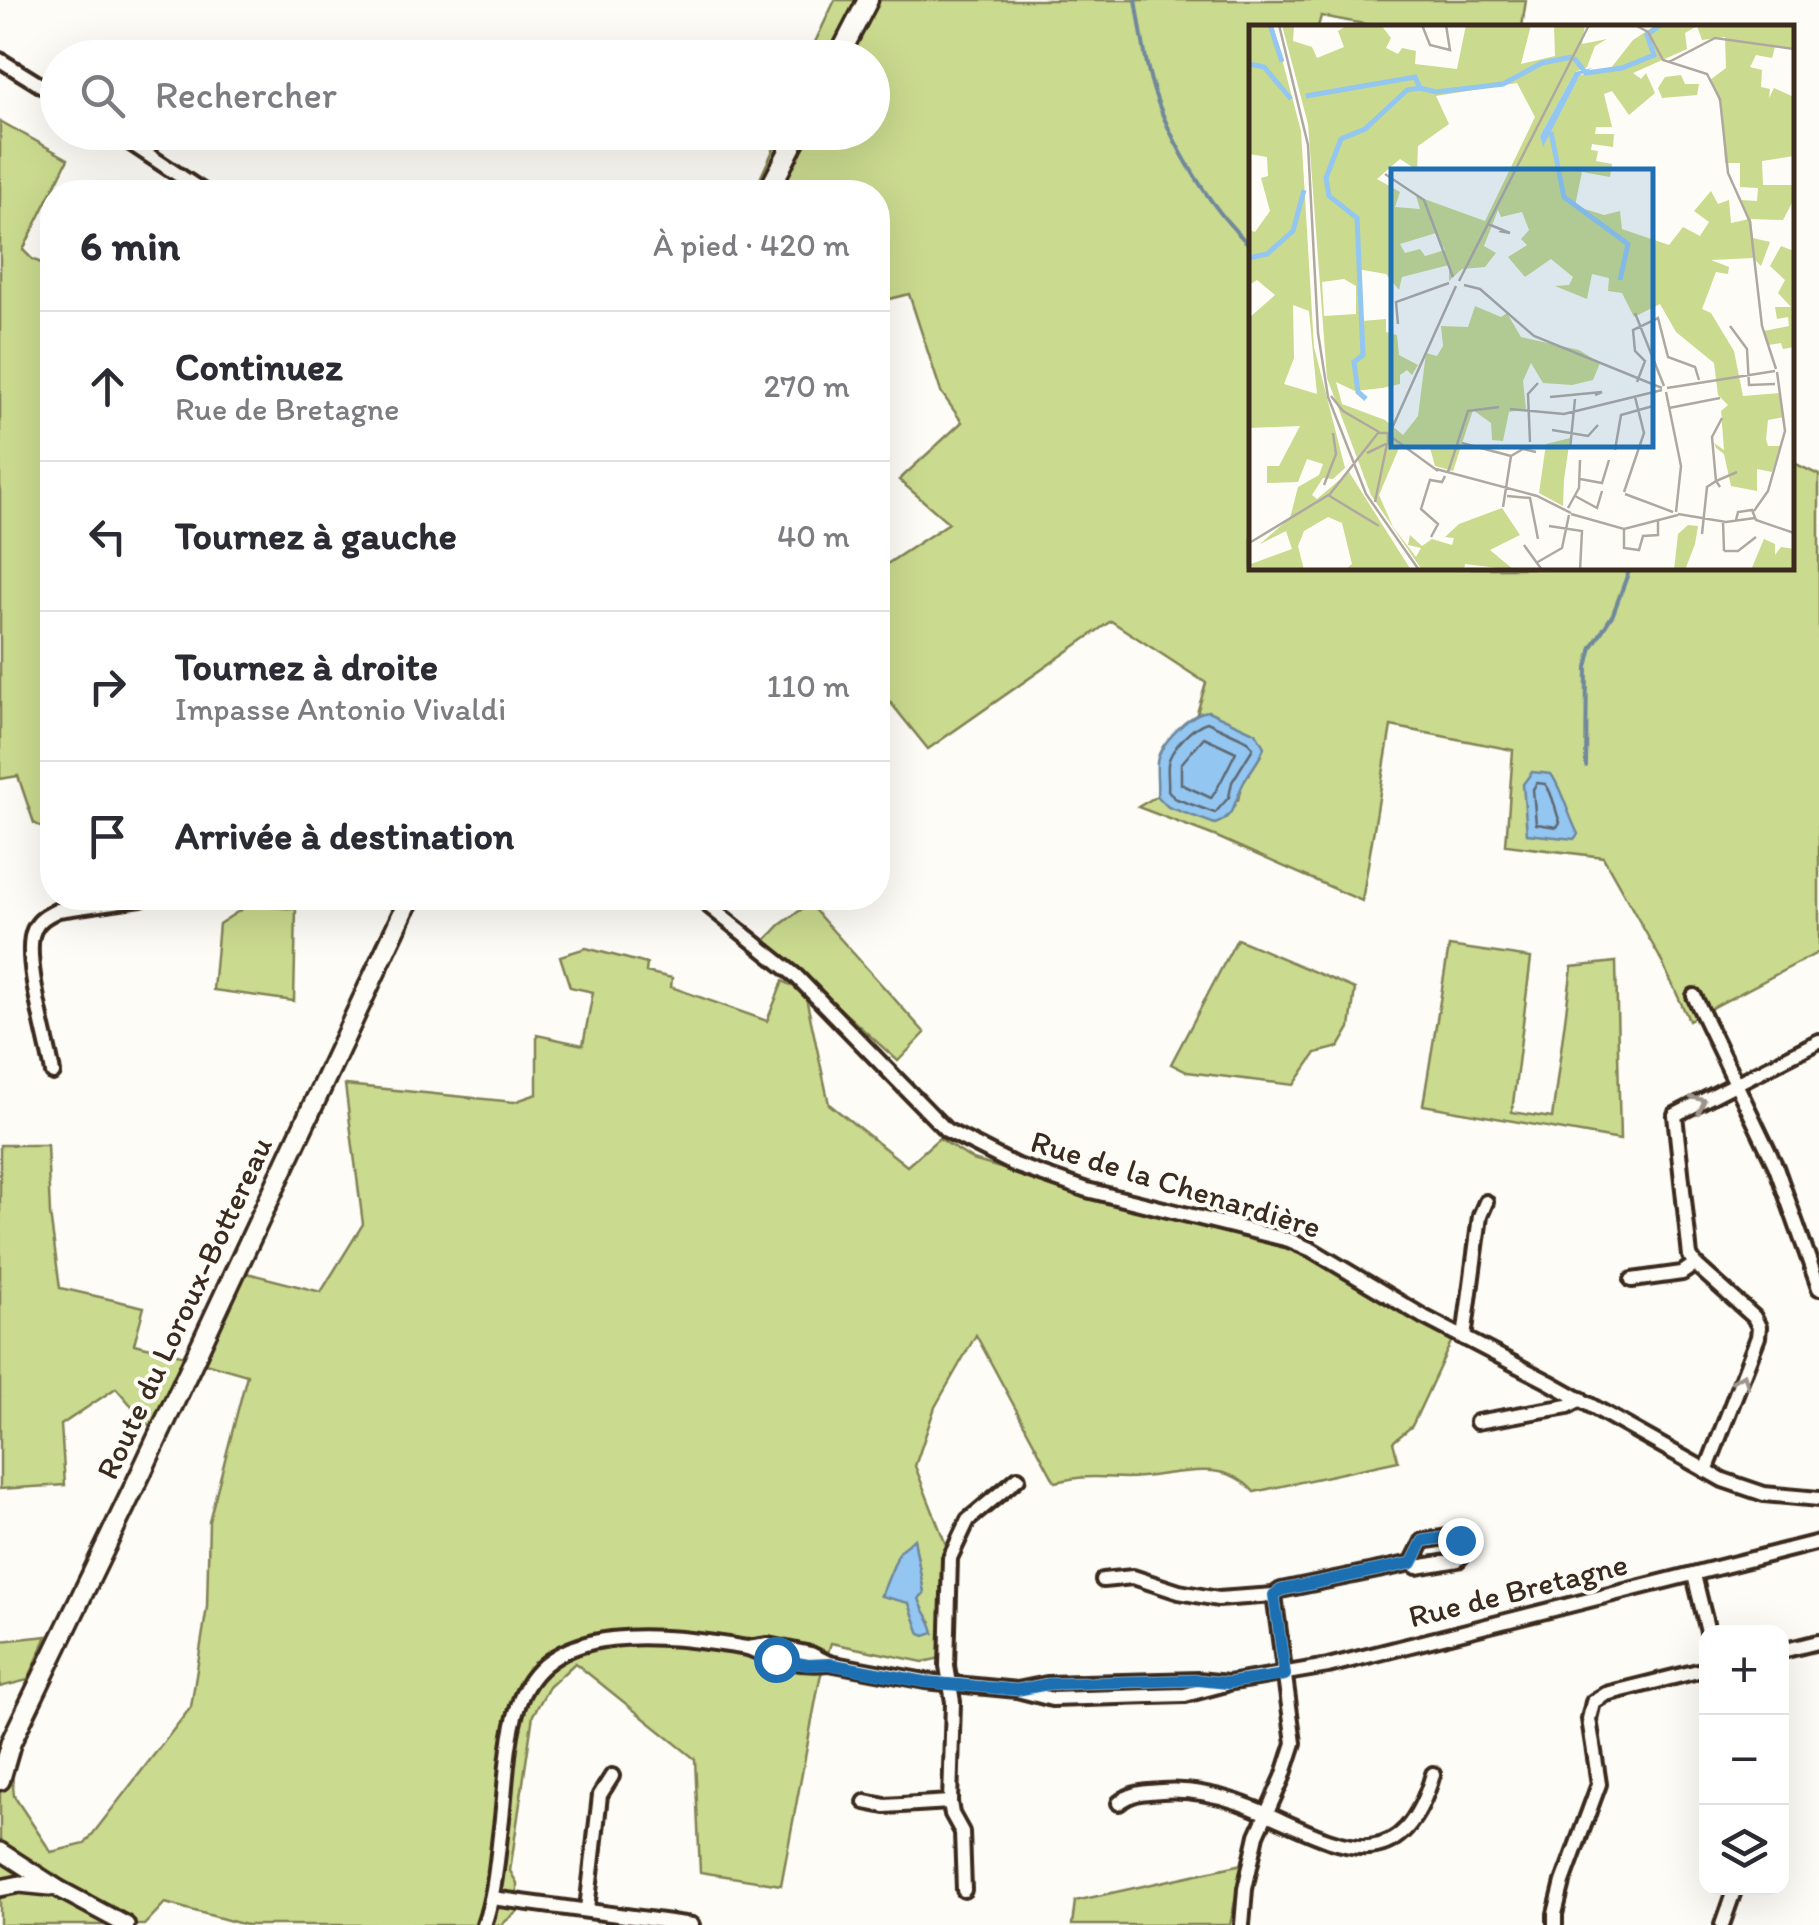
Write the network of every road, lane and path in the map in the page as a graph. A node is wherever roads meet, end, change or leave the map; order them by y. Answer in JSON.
{"nodes":[{"id":1,"x":868,"y":0,"type":"edge"},
{"id":2,"x":847,"y":40,"type":"edge"},
{"id":3,"x":0,"y":60,"type":"edge"},
{"id":4,"x":40,"y":85,"type":"edge"},
{"id":5,"x":141,"y":150,"type":"edge"},
{"id":6,"x":790,"y":150,"type":"edge"},
{"id":7,"x":186,"y":180,"type":"edge"},
{"id":8,"x":774,"y":180,"type":"edge"},
{"id":9,"x":58,"y":910,"type":"edge"},
{"id":10,"x":404,"y":910,"type":"edge"},
{"id":11,"x":714,"y":910,"type":"edge"},
{"id":12,"x":1694,"y":996,"type":"dead end"},
{"id":13,"x":1819,"y":1041,"type":"edge"},
{"id":14,"x":54,"y":1073,"type":"dead end"},
{"id":15,"x":1737,"y":1085,"type":"junction"},
{"id":16,"x":1486,"y":1202,"type":"dead end"},
{"id":17,"x":1695,"y":1264,"type":"junction"},
{"id":18,"x":1632,"y":1280,"type":"dead end"},
{"id":19,"x":1819,"y":1288,"type":"edge"},
{"id":20,"x":1464,"y":1338,"type":"junction"},
{"id":21,"x":1581,"y":1399,"type":"junction"},
{"id":22,"x":1477,"y":1422,"type":"dead end"},
{"id":23,"x":1706,"y":1471,"type":"junction"},
{"id":24,"x":1018,"y":1478,"type":"dead end"},
{"id":25,"x":1819,"y":1499,"type":"edge"},
{"id":26,"x":1819,"y":1542,"type":"edge"},
{"id":27,"x":1412,"y":1563,"type":"dead end"},
{"id":28,"x":1694,"y":1575,"type":"junction"},
{"id":29,"x":1103,"y":1580,"type":"dead end"},
{"id":30,"x":1274,"y":1595,"type":"junction"},
{"id":31,"x":1706,"y":1625,"type":"edge"},
{"id":32,"x":1818,"y":1642,"type":"edge"},
{"id":33,"x":1789,"y":1649,"type":"edge"},
{"id":34,"x":1699,"y":1672,"type":"edge"},
{"id":35,"x":1285,"y":1675,"type":"junction"},
{"id":36,"x":951,"y":1684,"type":"junction"},
{"id":37,"x":5,"y":1747,"type":"edge"},
{"id":38,"x":1433,"y":1774,"type":"dead end"},
{"id":39,"x":612,"y":1776,"type":"dead end"},
{"id":40,"x":0,"y":1780,"type":"edge"},
{"id":41,"x":865,"y":1802,"type":"dead end"},
{"id":42,"x":950,"y":1802,"type":"junction"},
{"id":43,"x":1119,"y":1803,"type":"dead end"},
{"id":44,"x":1266,"y":1814,"type":"junction"},
{"id":45,"x":0,"y":1851,"type":"edge"},
{"id":46,"x":0,"y":1888,"type":"edge"},
{"id":47,"x":59,"y":1890,"type":"junction"},
{"id":48,"x":964,"y":1890,"type":"dead end"},
{"id":49,"x":1733,"y":1895,"type":"edge"},
{"id":50,"x":492,"y":1898,"type":"junction"},
{"id":51,"x":587,"y":1909,"type":"junction"},
{"id":52,"x":667,"y":1922,"type":"edge"},
{"id":53,"x":126,"y":1925,"type":"edge"},
{"id":54,"x":484,"y":1925,"type":"edge"},
{"id":55,"x":692,"y":1925,"type":"edge"},
{"id":56,"x":1242,"y":1925,"type":"edge"},
{"id":57,"x":1555,"y":1925,"type":"edge"},
{"id":58,"x":1722,"y":1925,"type":"edge"}],
"edges":[{"from":1,"to":2,"type":"main road"},
{"from":3,"to":4,"type":"street"},
{"from":5,"to":7,"type":"street"},
{"from":6,"to":8,"type":"main road"},
{"from":9,"to":14,"type":"street"},
{"from":10,"to":37,"type":"main road","name":"Route du Loroux-Bottereau"},
{"from":11,"to":20,"type":"street","name":"Rue de la Chenardière"},
{"from":12,"to":15,"type":"street"},
{"from":13,"to":15,"type":"street"},
{"from":17,"to":15,"type":"street","one_way":true},
{"from":15,"to":19,"type":"street"},
{"from":16,"to":20,"type":"street"},
{"from":17,"to":18,"type":"street"},
{"from":23,"to":17,"type":"street","one_way":true},
{"from":20,"to":21,"type":"street","name":"Rue de la Chenardière"},
{"from":21,"to":22,"type":"street"},
{"from":21,"to":23,"type":"street","name":"Rue de la Chenardière"},
{"from":23,"to":25,"type":"street","name":"Rue de la Chenardière"},
{"from":24,"to":36,"type":"street"},
{"from":26,"to":28,"type":"street","name":"Rue de Bretagne"},
{"from":27,"to":30,"type":"street"},
{"from":28,"to":31,"type":"street"},
{"from":28,"to":35,"type":"street","name":"Rue de Bretagne"},
{"from":29,"to":30,"type":"street"},
{"from":30,"to":35,"type":"street"},
{"from":32,"to":33,"type":"street"},
{"from":34,"to":57,"type":"street"},
{"from":35,"to":36,"type":"street","name":"Rue de Bretagne"},
{"from":35,"to":44,"type":"street"},
{"from":36,"to":42,"type":"street"},
{"from":36,"to":50,"type":"street","name":"Rue de Bretagne"},
{"from":37,"to":40,"type":"main road","name":"Route du Loroux-Bottereau"},
{"from":38,"to":44,"type":"street"},
{"from":39,"to":51,"type":"street"},
{"from":41,"to":42,"type":"street"},
{"from":42,"to":48,"type":"street"},
{"from":43,"to":44,"type":"street"},
{"from":44,"to":56,"type":"street"},
{"from":45,"to":47,"type":"street"},
{"from":46,"to":47,"type":"street"},
{"from":47,"to":53,"type":"street"},
{"from":49,"to":58,"type":"street"},
{"from":50,"to":51,"type":"street"},
{"from":50,"to":54,"type":"street","name":"Rue de Bretagne"},
{"from":51,"to":52,"type":"street"},
{"from":52,"to":55,"type":"street"}]}
